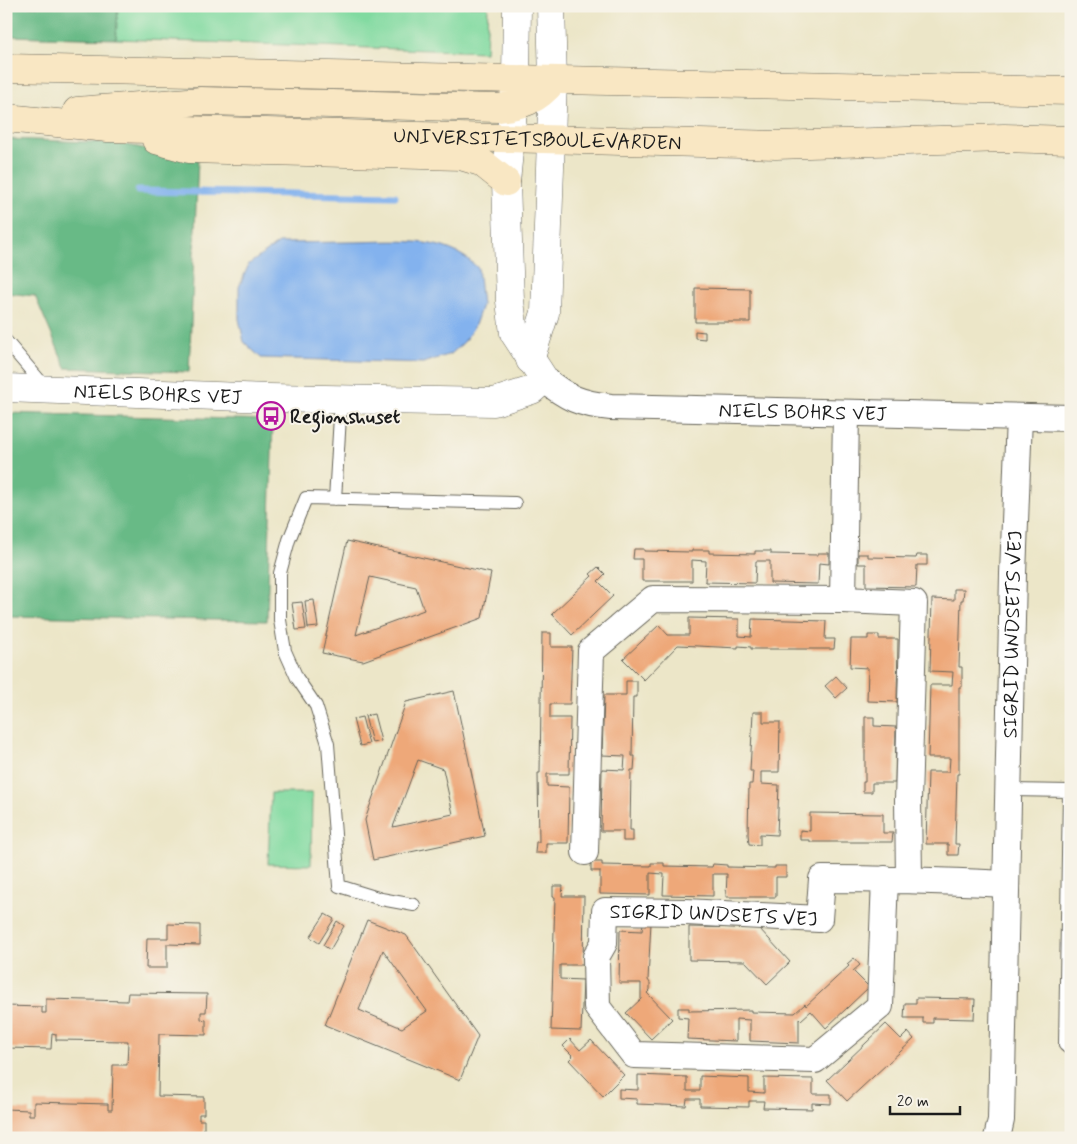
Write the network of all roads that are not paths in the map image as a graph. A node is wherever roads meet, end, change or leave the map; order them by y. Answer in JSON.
{"nodes":[{"id":1,"x":517,"y":6,"type":"edge"},
{"id":2,"x":551,"y":6,"type":"edge"},
{"id":3,"x":6,"y":68,"type":"edge"},
{"id":4,"x":1071,"y":91,"type":"edge"},
{"id":5,"x":515,"y":93,"type":"junction"},
{"id":6,"x":553,"y":93,"type":"junction"},
{"id":7,"x":6,"y":117,"type":"edge"},
{"id":8,"x":108,"y":128,"type":"junction"},
{"id":9,"x":510,"y":138,"type":"junction"},
{"id":10,"x":552,"y":138,"type":"junction"},
{"id":11,"x":1004,"y":138,"type":"junction"},
{"id":12,"x":1071,"y":140,"type":"edge"},
{"id":13,"x":1071,"y":158,"type":"edge"},
{"id":14,"x":506,"y":182,"type":"junction"},
{"id":15,"x":6,"y":341,"type":"edge"},
{"id":16,"x":537,"y":369,"type":"junction"},
{"id":17,"x":6,"y":388,"type":"edge"},
{"id":18,"x":47,"y":390,"type":"junction"},
{"id":19,"x":340,"y":400,"type":"junction"},
{"id":20,"x":846,"y":413,"type":"junction"},
{"id":21,"x":1019,"y":417,"type":"junction"},
{"id":22,"x":1071,"y":418,"type":"edge"},
{"id":23,"x":335,"y":499,"type":"junction"},
{"id":24,"x":516,"y":503,"type":"dead end"},
{"id":25,"x":843,"y":600,"type":"junction"},
{"id":26,"x":1009,"y":790,"type":"junction"},
{"id":27,"x":1070,"y":791,"type":"edge"},
{"id":28,"x":585,"y":852,"type":"dead end"},
{"id":29,"x":897,"y":879,"type":"junction"},
{"id":30,"x":1006,"y":884,"type":"junction"},
{"id":31,"x":414,"y":905,"type":"dead end"},
{"id":32,"x":1071,"y":1050,"type":"edge"},
{"id":33,"x":997,"y":1138,"type":"edge"}],
"edges":[{"from":1,"to":5,"type":"street","name":"NIELS BOHRS VEJ"},
{"from":2,"to":6,"type":"street"},
{"from":3,"to":5,"type":"main road"},
{"from":4,"to":6,"type":"main road"},
{"from":5,"to":6,"type":"main road"},
{"from":5,"to":7,"type":"main road"},
{"from":5,"to":9,"type":"street","name":"NIELS BOHRS VEJ"},
{"from":6,"to":10,"type":"street"},
{"from":7,"to":8,"type":"main road","name":"UNIVERSITETSBOULEVARDEN"},
{"from":8,"to":9,"type":"main road","name":"UNIVERSITETSBOULEVARDEN"},
{"from":8,"to":14,"type":"main road"},
{"from":9,"to":10,"type":"main road","name":"UNIVERSITETSBOULEVARDEN"},
{"from":9,"to":14,"type":"street","name":"NIELS BOHRS VEJ"},
{"from":10,"to":11,"type":"main road","name":"UNIVERSITETSBOULEVARDEN"},
{"from":10,"to":16,"type":"street"},
{"from":11,"to":12,"type":"main road","name":"UNIVERSITETSBOULEVARDEN"},
{"from":11,"to":13,"type":"main road"},
{"from":14,"to":16,"type":"street","name":"NIELS BOHRS VEJ"},
{"from":15,"to":18,"type":"lane"},
{"from":16,"to":19,"type":"street","name":"NIELS BOHRS VEJ"},
{"from":16,"to":20,"type":"street","name":"NIELS BOHRS VEJ"},
{"from":17,"to":18,"type":"street","name":"NIELS BOHRS VEJ"},
{"from":18,"to":19,"type":"street","name":"NIELS BOHRS VEJ"},
{"from":19,"to":23,"type":"lane"},
{"from":20,"to":21,"type":"street","name":"NIELS BOHRS VEJ"},
{"from":20,"to":25,"type":"street"},
{"from":21,"to":22,"type":"street","name":"NIELS BOHRS VEJ"},
{"from":21,"to":26,"type":"street","name":"SIGRID UNDSETS VEJ"},
{"from":23,"to":24,"type":"lane"},
{"from":23,"to":31,"type":"lane"},
{"from":25,"to":28,"type":"street","name":"SIGRID UNDSETS VEJ"},
{"from":25,"to":29,"type":"street","name":"SIGRID UNDSETS VEJ"},
{"from":26,"to":27,"type":"lane"},
{"from":26,"to":30,"type":"street","name":"SIGRID UNDSETS VEJ"},
{"from":27,"to":32,"type":"lane"},
{"from":29,"to":29,"type":"street","name":"SIGRID UNDSETS VEJ"},
{"from":29,"to":30,"type":"street","name":"SIGRID UNDSETS VEJ"},
{"from":30,"to":33,"type":"street","name":"SIGRID UNDSETS VEJ"}]}
